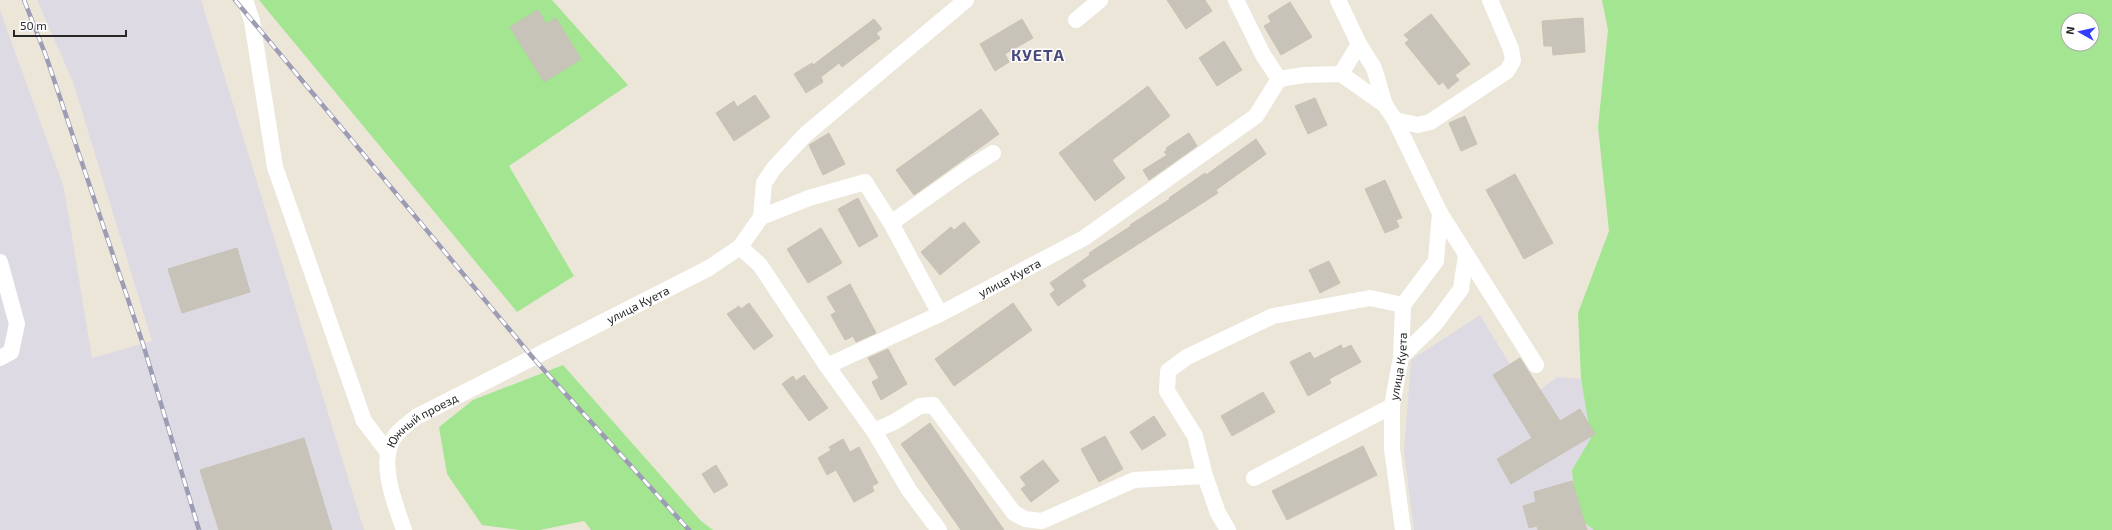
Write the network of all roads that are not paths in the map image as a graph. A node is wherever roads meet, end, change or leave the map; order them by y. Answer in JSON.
{"nodes":[{"id":1,"x":244,"y":0,"type":"edge"},
{"id":2,"x":966,"y":0,"type":"edge"},
{"id":3,"x":1100,"y":0,"type":"edge"},
{"id":4,"x":1236,"y":0,"type":"edge"},
{"id":5,"x":1338,"y":0,"type":"edge"},
{"id":6,"x":1490,"y":0,"type":"edge"},
{"id":7,"x":1076,"y":20,"type":"dead end"},
{"id":8,"x":1359,"y":44,"type":"junction"},
{"id":9,"x":1341,"y":74,"type":"junction"},
{"id":10,"x":1279,"y":79,"type":"junction"},
{"id":11,"x":1385,"y":105,"type":"junction"},
{"id":12,"x":1395,"y":120,"type":"junction"},
{"id":13,"x":993,"y":153,"type":"dead end"},
{"id":14,"x":1440,"y":213,"type":"junction"},
{"id":15,"x":761,"y":217,"type":"junction"},
{"id":16,"x":891,"y":223,"type":"junction"},
{"id":17,"x":740,"y":247,"type":"junction"},
{"id":18,"x":1466,"y":255,"type":"junction"},
{"id":19,"x":0,"y":262,"type":"edge"},
{"id":20,"x":1403,"y":304,"type":"junction"},
{"id":21,"x":940,"y":314,"type":"junction"},
{"id":22,"x":1401,"y":357,"type":"junction"},
{"id":23,"x":0,"y":358,"type":"edge"},
{"id":24,"x":534,"y":359,"type":"joint"},
{"id":25,"x":1536,"y":365,"type":"dead end"},
{"id":26,"x":827,"y":366,"type":"junction"},
{"id":27,"x":1392,"y":406,"type":"junction"},
{"id":28,"x":874,"y":431,"type":"junction"},
{"id":29,"x":387,"y":451,"type":"junction"},
{"id":30,"x":1205,"y":476,"type":"junction"},
{"id":31,"x":1254,"y":478,"type":"dead end"},
{"id":32,"x":404,"y":530,"type":"edge"},
{"id":33,"x":939,"y":530,"type":"edge"},
{"id":34,"x":1228,"y":530,"type":"edge"},
{"id":35,"x":1403,"y":530,"type":"edge"}],
"edges":[{"from":1,"to":29,"type":"street"},
{"from":2,"to":15,"type":"street","name":"улица Куета"},
{"from":3,"to":7,"type":"street"},
{"from":4,"to":10,"type":"street"},
{"from":5,"to":8,"type":"street"},
{"from":6,"to":12,"type":"street"},
{"from":8,"to":9,"type":"street"},
{"from":8,"to":11,"type":"street"},
{"from":9,"to":10,"type":"street"},
{"from":9,"to":11,"type":"street"},
{"from":10,"to":21,"type":"street","name":"улица Куета"},
{"from":11,"to":12,"type":"street"},
{"from":12,"to":14,"type":"street"},
{"from":13,"to":16,"type":"street"},
{"from":14,"to":18,"type":"street"},
{"from":14,"to":20,"type":"street"},
{"from":15,"to":16,"type":"street"},
{"from":15,"to":17,"type":"street","name":"улица Куета"},
{"from":16,"to":21,"type":"street"},
{"from":17,"to":24,"type":"street","name":"улица Куета"},
{"from":17,"to":26,"type":"street"},
{"from":18,"to":22,"type":"street"},
{"from":18,"to":25,"type":"street"},
{"from":19,"to":23,"type":"street"},
{"from":20,"to":22,"type":"street","name":"улица Куета"},
{"from":20,"to":30,"type":"street"},
{"from":21,"to":26,"type":"street","name":"улица Куета"},
{"from":22,"to":27,"type":"street","name":"улица Куета"},
{"from":24,"to":29,"type":"street","name":"Южный проезд"},
{"from":26,"to":28,"type":"street"},
{"from":27,"to":31,"type":"street"},
{"from":27,"to":35,"type":"street","name":"улица Куета"},
{"from":28,"to":30,"type":"street"},
{"from":28,"to":33,"type":"street"},
{"from":29,"to":32,"type":"street","name":"Южный проезд"},
{"from":30,"to":34,"type":"street"}]}
